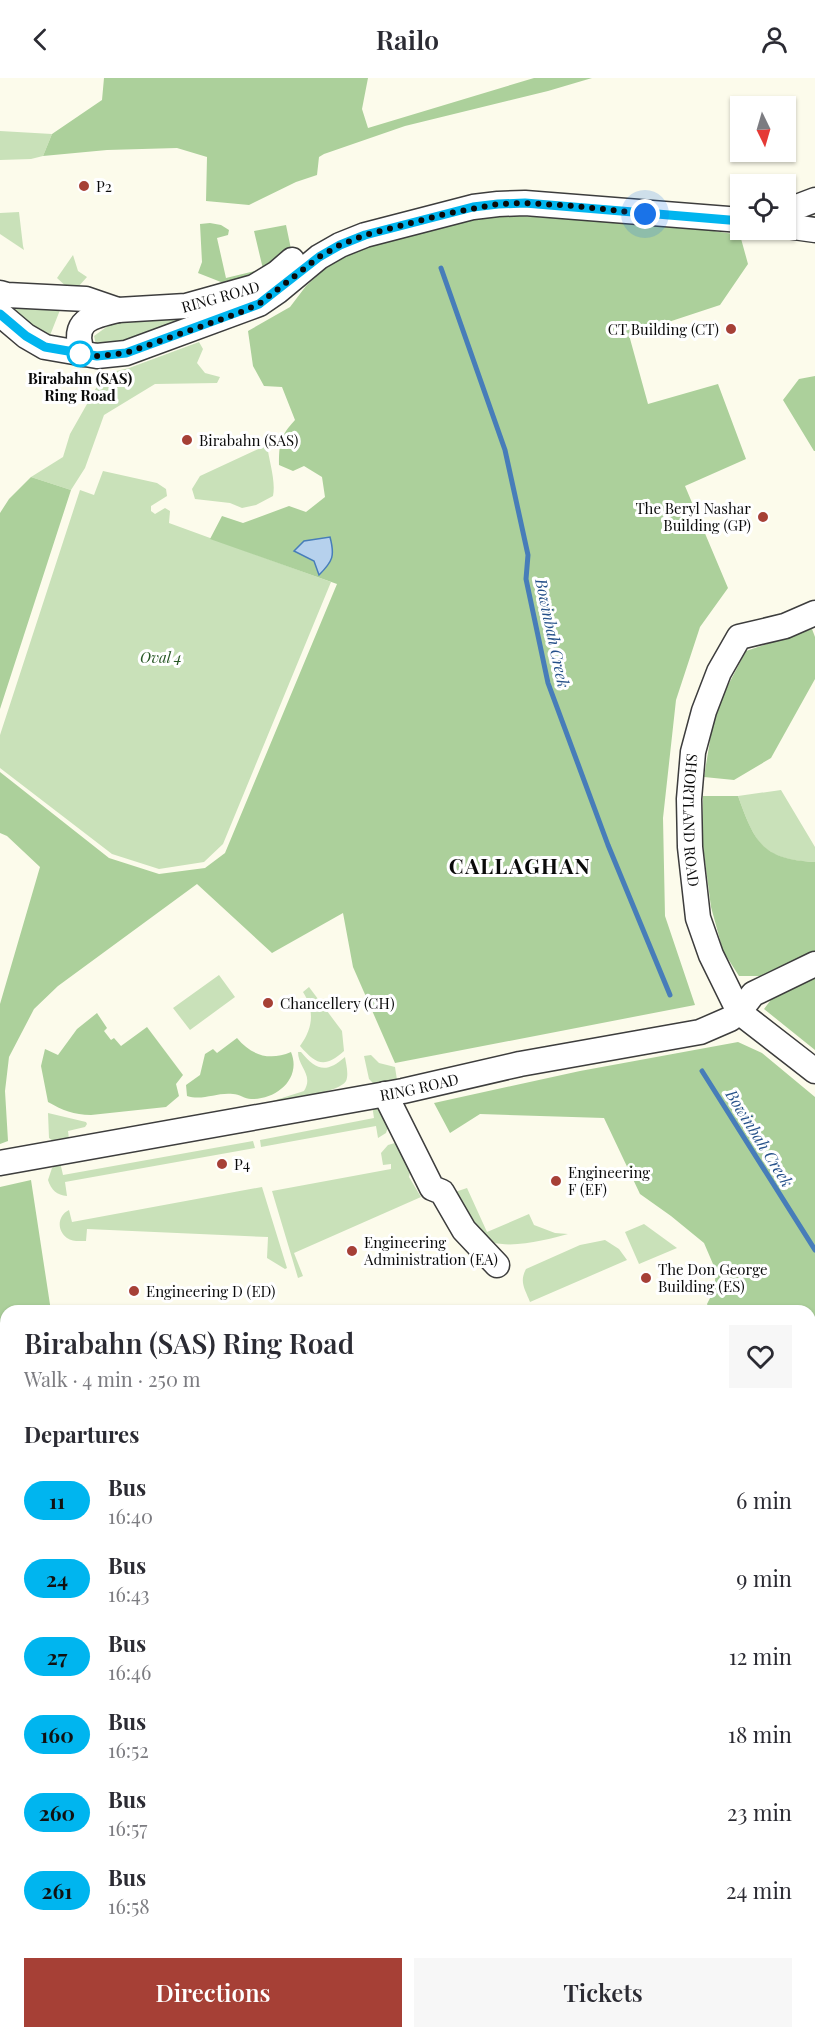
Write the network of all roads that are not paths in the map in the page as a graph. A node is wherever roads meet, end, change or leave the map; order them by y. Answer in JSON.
{"nodes":[{"id":1,"x":815,"y":190,"type":"edge"},
{"id":2,"x":796,"y":197,"type":"edge"},
{"id":3,"x":815,"y":200,"type":"edge"},
{"id":4,"x":796,"y":207,"type":"edge"},
{"id":5,"x":730,"y":215,"type":"edge"},
{"id":6,"x":730,"y":216,"type":"edge"},
{"id":7,"x":796,"y":227,"type":"edge"},
{"id":8,"x":815,"y":230,"type":"edge"},
{"id":9,"x":0,"y":293,"type":"edge"},
{"id":10,"x":86,"y":298,"type":"junction"},
{"id":11,"x":212,"y":300,"type":"junction"},
{"id":12,"x":118,"y":310,"type":"junction"},
{"id":13,"x":0,"y":314,"type":"edge"},
{"id":14,"x":83,"y":354,"type":"junction"},
{"id":15,"x":815,"y":613,"type":"edge"},
{"id":16,"x":815,"y":964,"type":"edge"},
{"id":17,"x":739,"y":1012,"type":"junction"},
{"id":18,"x":815,"y":1071,"type":"edge"},
{"id":19,"x":385,"y":1094,"type":"junction"},
{"id":20,"x":0,"y":1163,"type":"edge"},
{"id":21,"x":497,"y":1265,"type":"dead end"}],
"edges":[{"from":1,"to":2,"type":"street"},
{"from":3,"to":4,"type":"street"},
{"from":5,"to":11,"type":"street","name":"RING ROAD"},
{"from":6,"to":14,"type":"street","name":"RING ROAD"},
{"from":7,"to":8,"type":"street"},
{"from":9,"to":10,"type":"street","name":"RING ROAD"},
{"from":10,"to":11,"type":"street"},
{"from":10,"to":12,"type":"street","name":"RING ROAD"},
{"from":11,"to":12,"type":"street","name":"RING ROAD"},
{"from":12,"to":14,"type":"street"},
{"from":13,"to":14,"type":"street","name":"RING ROAD"},
{"from":15,"to":17,"type":"street","name":"SHORTLAND ROAD"},
{"from":16,"to":17,"type":"street","name":"RING ROAD"},
{"from":17,"to":18,"type":"street"},
{"from":17,"to":19,"type":"street","name":"RING ROAD"},
{"from":19,"to":20,"type":"street","name":"RING ROAD"},
{"from":19,"to":21,"type":"street"}]}
